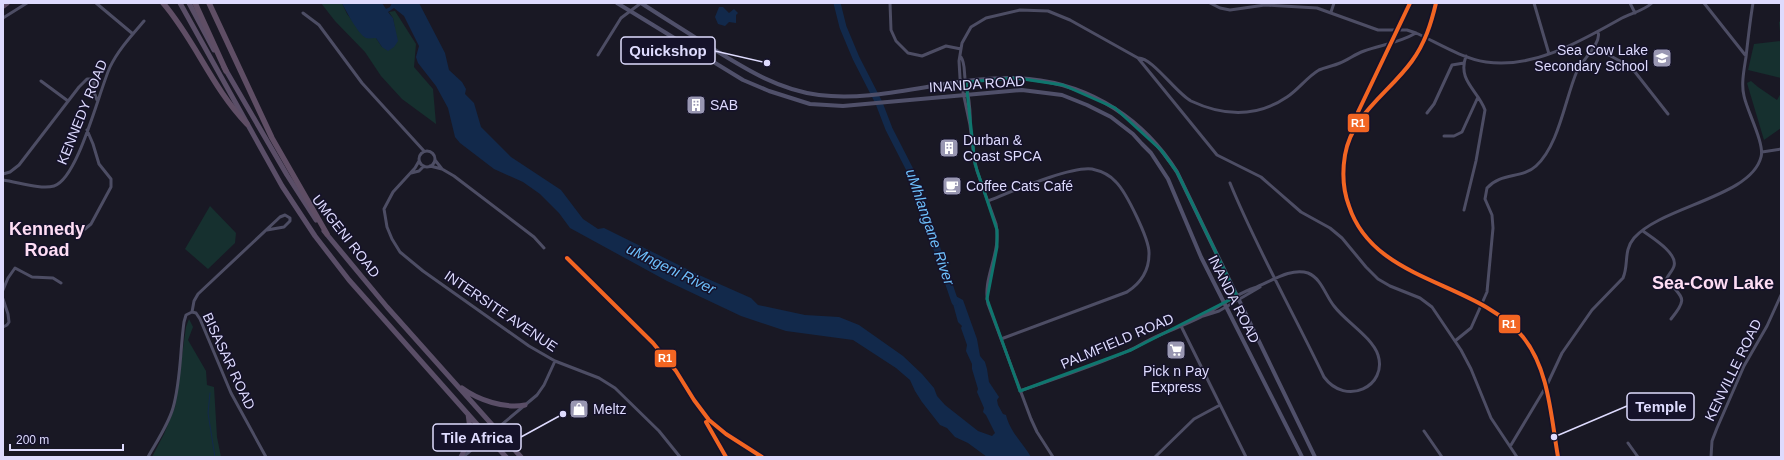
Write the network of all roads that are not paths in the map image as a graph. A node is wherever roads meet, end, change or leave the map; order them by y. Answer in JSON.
{"nodes":[{"id":1,"x":7,"y":3,"type":"edge"},
{"id":2,"x":27,"y":3,"type":"edge"},
{"id":3,"x":96,"y":3,"type":"edge"},
{"id":4,"x":163,"y":3,"type":"edge"},
{"id":5,"x":180,"y":3,"type":"edge"},
{"id":6,"x":189,"y":3,"type":"edge"},
{"id":7,"x":195,"y":3,"type":"edge"},
{"id":8,"x":209,"y":3,"type":"edge"},
{"id":9,"x":617,"y":3,"type":"edge"},
{"id":10,"x":641,"y":3,"type":"edge"},
{"id":11,"x":651,"y":3,"type":"edge"},
{"id":12,"x":890,"y":3,"type":"edge"},
{"id":13,"x":1210,"y":3,"type":"edge"},
{"id":14,"x":1334,"y":3,"type":"edge"},
{"id":15,"x":1534,"y":3,"type":"edge"},
{"id":16,"x":1630,"y":3,"type":"edge"},
{"id":17,"x":1652,"y":3,"type":"edge"},
{"id":18,"x":1704,"y":3,"type":"edge"},
{"id":19,"x":1752,"y":3,"type":"edge"},
{"id":20,"x":3,"y":4,"type":"edge"},
{"id":21,"x":629,"y":11,"type":"junction"},
{"id":22,"x":654,"y":11,"type":"junction"},
{"id":23,"x":1331,"y":12,"type":"junction"},
{"id":24,"x":303,"y":13,"type":"dead end"},
{"id":25,"x":1635,"y":13,"type":"junction"},
{"id":26,"x":3,"y":18,"type":"edge"},
{"id":27,"x":144,"y":21,"type":"dead end"},
{"id":28,"x":1598,"y":32,"type":"junction"},
{"id":29,"x":1416,"y":33,"type":"junction"},
{"id":30,"x":133,"y":34,"type":"junction"},
{"id":31,"x":1594,"y":47,"type":"junction"},
{"id":32,"x":961,"y":49,"type":"junction"},
{"id":33,"x":1549,"y":54,"type":"junction"},
{"id":34,"x":598,"y":55,"type":"dead end"},
{"id":35,"x":1466,"y":56,"type":"junction"},
{"id":36,"x":1746,"y":56,"type":"junction"},
{"id":37,"x":1138,"y":58,"type":"junction"},
{"id":38,"x":1464,"y":63,"type":"junction"},
{"id":39,"x":226,"y":71,"type":"junction"},
{"id":40,"x":41,"y":81,"type":"dead end"},
{"id":41,"x":964,"y":82,"type":"junction"},
{"id":42,"x":969,"y":94,"type":"junction"},
{"id":43,"x":964,"y":95,"type":"junction"},
{"id":44,"x":1478,"y":97,"type":"junction"},
{"id":45,"x":97,"y":100,"type":"junction"},
{"id":46,"x":68,"y":101,"type":"junction"},
{"id":47,"x":1427,"y":113,"type":"dead end"},
{"id":48,"x":1668,"y":114,"type":"dead end"},
{"id":49,"x":247,"y":124,"type":"junction"},
{"id":50,"x":970,"y":126,"type":"junction"},
{"id":51,"x":87,"y":130,"type":"junction"},
{"id":52,"x":1444,"y":136,"type":"dead end"},
{"id":53,"x":1781,"y":149,"type":"edge"},
{"id":54,"x":424,"y":151,"type":"junction"},
{"id":55,"x":1762,"y":152,"type":"junction"},
{"id":56,"x":435,"y":160,"type":"junction"},
{"id":57,"x":419,"y":161,"type":"junction"},
{"id":58,"x":424,"y":166,"type":"junction"},
{"id":59,"x":430,"y":166,"type":"junction"},
{"id":60,"x":442,"y":169,"type":"junction"},
{"id":61,"x":411,"y":173,"type":"junction"},
{"id":62,"x":3,"y":174,"type":"edge"},
{"id":63,"x":3,"y":180,"type":"edge"},
{"id":64,"x":1230,"y":183,"type":"dead end"},
{"id":65,"x":988,"y":201,"type":"junction"},
{"id":66,"x":1464,"y":210,"type":"dead end"},
{"id":67,"x":267,"y":230,"type":"junction"},
{"id":68,"x":1642,"y":231,"type":"junction"},
{"id":69,"x":69,"y":232,"type":"dead end"},
{"id":70,"x":327,"y":234,"type":"junction"},
{"id":71,"x":544,"y":248,"type":"dead end"},
{"id":72,"x":1276,"y":279,"type":"junction"},
{"id":73,"x":61,"y":283,"type":"dead end"},
{"id":74,"x":1266,"y":284,"type":"junction"},
{"id":75,"x":3,"y":290,"type":"edge"},
{"id":76,"x":1781,"y":295,"type":"edge"},
{"id":77,"x":1238,"y":298,"type":"junction"},
{"id":78,"x":3,"y":299,"type":"edge"},
{"id":79,"x":1225,"y":305,"type":"junction"},
{"id":80,"x":192,"y":312,"type":"junction"},
{"id":81,"x":1671,"y":318,"type":"dead end"},
{"id":82,"x":1181,"y":326,"type":"junction"},
{"id":83,"x":3,"y":327,"type":"edge"},
{"id":84,"x":1001,"y":339,"type":"junction"},
{"id":85,"x":1455,"y":341,"type":"junction"},
{"id":86,"x":555,"y":360,"type":"junction"},
{"id":87,"x":452,"y":381,"type":"junction"},
{"id":88,"x":1020,"y":391,"type":"junction"},
{"id":89,"x":525,"y":405,"type":"junction"},
{"id":90,"x":1220,"y":405,"type":"junction"},
{"id":91,"x":468,"y":414,"type":"junction"},
{"id":92,"x":496,"y":429,"type":"junction"},
{"id":93,"x":1424,"y":432,"type":"dead end"},
{"id":94,"x":488,"y":436,"type":"junction"},
{"id":95,"x":1628,"y":443,"type":"dead end"},
{"id":96,"x":1511,"y":445,"type":"junction"},
{"id":97,"x":148,"y":457,"type":"edge"},
{"id":98,"x":266,"y":457,"type":"edge"},
{"id":99,"x":462,"y":457,"type":"edge"},
{"id":100,"x":506,"y":457,"type":"edge"},
{"id":101,"x":521,"y":457,"type":"edge"},
{"id":102,"x":680,"y":457,"type":"edge"},
{"id":103,"x":1053,"y":457,"type":"edge"},
{"id":104,"x":1156,"y":457,"type":"edge"},
{"id":105,"x":1246,"y":457,"type":"edge"},
{"id":106,"x":1302,"y":457,"type":"edge"},
{"id":107,"x":1315,"y":457,"type":"edge"},
{"id":108,"x":1442,"y":457,"type":"edge"},
{"id":109,"x":1517,"y":457,"type":"edge"},
{"id":110,"x":1638,"y":457,"type":"edge"},
{"id":111,"x":1711,"y":457,"type":"edge"}],
"edges":[{"from":1,"to":20,"type":"highway"},
{"from":2,"to":26,"type":"street"},
{"from":3,"to":30,"type":"street"},
{"from":4,"to":49,"type":"highway"},
{"from":5,"to":49,"type":"highway","name":"UMGENI ROAD"},
{"from":6,"to":39,"type":"highway","name":"UMGENI ROAD"},
{"from":7,"to":39,"type":"highway"},
{"from":8,"to":70,"type":"highway"},
{"from":9,"to":21,"type":"main road","name":"INANDA ROAD"},
{"from":10,"to":21,"type":"street"},
{"from":10,"to":22,"type":"main road","name":"INANDA ROAD"},
{"from":11,"to":22,"type":"main road"},
{"from":12,"to":32,"type":"street"},
{"from":13,"to":23,"type":"street"},
{"from":14,"to":23,"type":"street"},
{"from":15,"to":33,"type":"street"},
{"from":16,"to":25,"type":"street"},
{"from":17,"to":25,"type":"street"},
{"from":18,"to":36,"type":"street"},
{"from":19,"to":36,"type":"street"},
{"from":21,"to":34,"type":"street"},
{"from":21,"to":43,"type":"main road","name":"INANDA ROAD"},
{"from":22,"to":41,"type":"main road","name":"INANDA ROAD"},
{"from":23,"to":29,"type":"street"},
{"from":24,"to":54,"type":"street"},
{"from":25,"to":28,"type":"street"},
{"from":27,"to":30,"type":"street","name":"KENNEDY ROAD"},
{"from":28,"to":31,"type":"street"},
{"from":28,"to":33,"type":"street"},
{"from":29,"to":35,"type":"street"},
{"from":29,"to":37,"type":"street"},
{"from":30,"to":45,"type":"street","name":"KENNEDY ROAD"},
{"from":31,"to":48,"type":"street"},
{"from":31,"to":85,"type":"street"},
{"from":32,"to":37,"type":"street"},
{"from":32,"to":41,"type":"street"},
{"from":33,"to":35,"type":"street"},
{"from":35,"to":38,"type":"street"},
{"from":36,"to":55,"type":"street"},
{"from":37,"to":85,"type":"street"},
{"from":38,"to":44,"type":"street"},
{"from":38,"to":47,"type":"street"},
{"from":39,"to":70,"type":"highway","name":"UMGENI ROAD"},
{"from":40,"to":46,"type":"street"},
{"from":41,"to":42,"type":"street"},
{"from":41,"to":43,"type":"street"},
{"from":41,"to":77,"type":"main road","name":"INANDA ROAD"},
{"from":42,"to":43,"type":"main road","name":"INANDA ROAD"},
{"from":42,"to":50,"type":"street"},
{"from":42,"to":79,"type":"main road","name":"INANDA ROAD"},
{"from":43,"to":50,"type":"street"},
{"from":44,"to":52,"type":"street"},
{"from":44,"to":66,"type":"street"},
{"from":45,"to":46,"type":"street"},
{"from":45,"to":51,"type":"street","name":"KENNEDY ROAD"},
{"from":46,"to":62,"type":"street"},
{"from":49,"to":91,"type":"highway","name":"UMGENI ROAD"},
{"from":50,"to":65,"type":"street"},
{"from":51,"to":63,"type":"street","name":"KENNEDY ROAD"},
{"from":51,"to":69,"type":"street"},
{"from":53,"to":55,"type":"street"},
{"from":54,"to":56,"type":"street"},
{"from":54,"to":57,"type":"street"},
{"from":55,"to":68,"type":"street"},
{"from":56,"to":59,"type":"street"},
{"from":56,"to":60,"type":"street"},
{"from":57,"to":58,"type":"street"},
{"from":57,"to":61,"type":"street","name":"INTERSITE AVENUE"},
{"from":58,"to":59,"type":"street"},
{"from":58,"to":61,"type":"street","name":"INTERSITE AVENUE"},
{"from":59,"to":60,"type":"street"},
{"from":60,"to":71,"type":"street"},
{"from":61,"to":86,"type":"street","name":"INTERSITE AVENUE"},
{"from":64,"to":72,"type":"street"},
{"from":65,"to":84,"type":"street"},
{"from":65,"to":84,"type":"street"},
{"from":67,"to":67,"type":"street","name":"BISASAR ROAD"},
{"from":67,"to":80,"type":"street","name":"BISASAR ROAD"},
{"from":68,"to":81,"type":"street"},
{"from":68,"to":96,"type":"street"},
{"from":70,"to":87,"type":"highway","name":"UMGENI ROAD"},
{"from":72,"to":72,"type":"street"},
{"from":72,"to":74,"type":"street"},
{"from":73,"to":75,"type":"street"},
{"from":74,"to":77,"type":"street","name":"PALMFIELD ROAD"},
{"from":74,"to":77,"type":"street","name":"PALMFIELD ROAD"},
{"from":76,"to":111,"type":"street","name":"KENVILLE ROAD"},
{"from":77,"to":79,"type":"street","name":"PALMFIELD ROAD"},
{"from":77,"to":107,"type":"main road","name":"INANDA ROAD"},
{"from":78,"to":83,"type":"street"},
{"from":79,"to":82,"type":"street","name":"PALMFIELD ROAD"},
{"from":79,"to":106,"type":"main road","name":"INANDA ROAD"},
{"from":80,"to":97,"type":"street"},
{"from":80,"to":98,"type":"street","name":"BISASAR ROAD"},
{"from":82,"to":88,"type":"street","name":"PALMFIELD ROAD"},
{"from":82,"to":90,"type":"street"},
{"from":84,"to":88,"type":"street"},
{"from":85,"to":96,"type":"street"},
{"from":86,"to":89,"type":"street"},
{"from":86,"to":102,"type":"street","name":"INTERSITE AVENUE"},
{"from":87,"to":89,"type":"highway"},
{"from":87,"to":92,"type":"highway","name":"UMGENI ROAD"},
{"from":88,"to":103,"type":"street"},
{"from":89,"to":92,"type":"street"},
{"from":90,"to":104,"type":"street"},
{"from":90,"to":105,"type":"street"},
{"from":91,"to":94,"type":"highway","name":"UMGENI ROAD"},
{"from":91,"to":99,"type":"highway"},
{"from":92,"to":94,"type":"street"},
{"from":92,"to":101,"type":"highway","name":"UMGENI ROAD"},
{"from":93,"to":108,"type":"street"},
{"from":94,"to":99,"type":"street"},
{"from":94,"to":100,"type":"highway","name":"UMGENI ROAD"},
{"from":95,"to":110,"type":"street"},
{"from":96,"to":109,"type":"street"}]}
